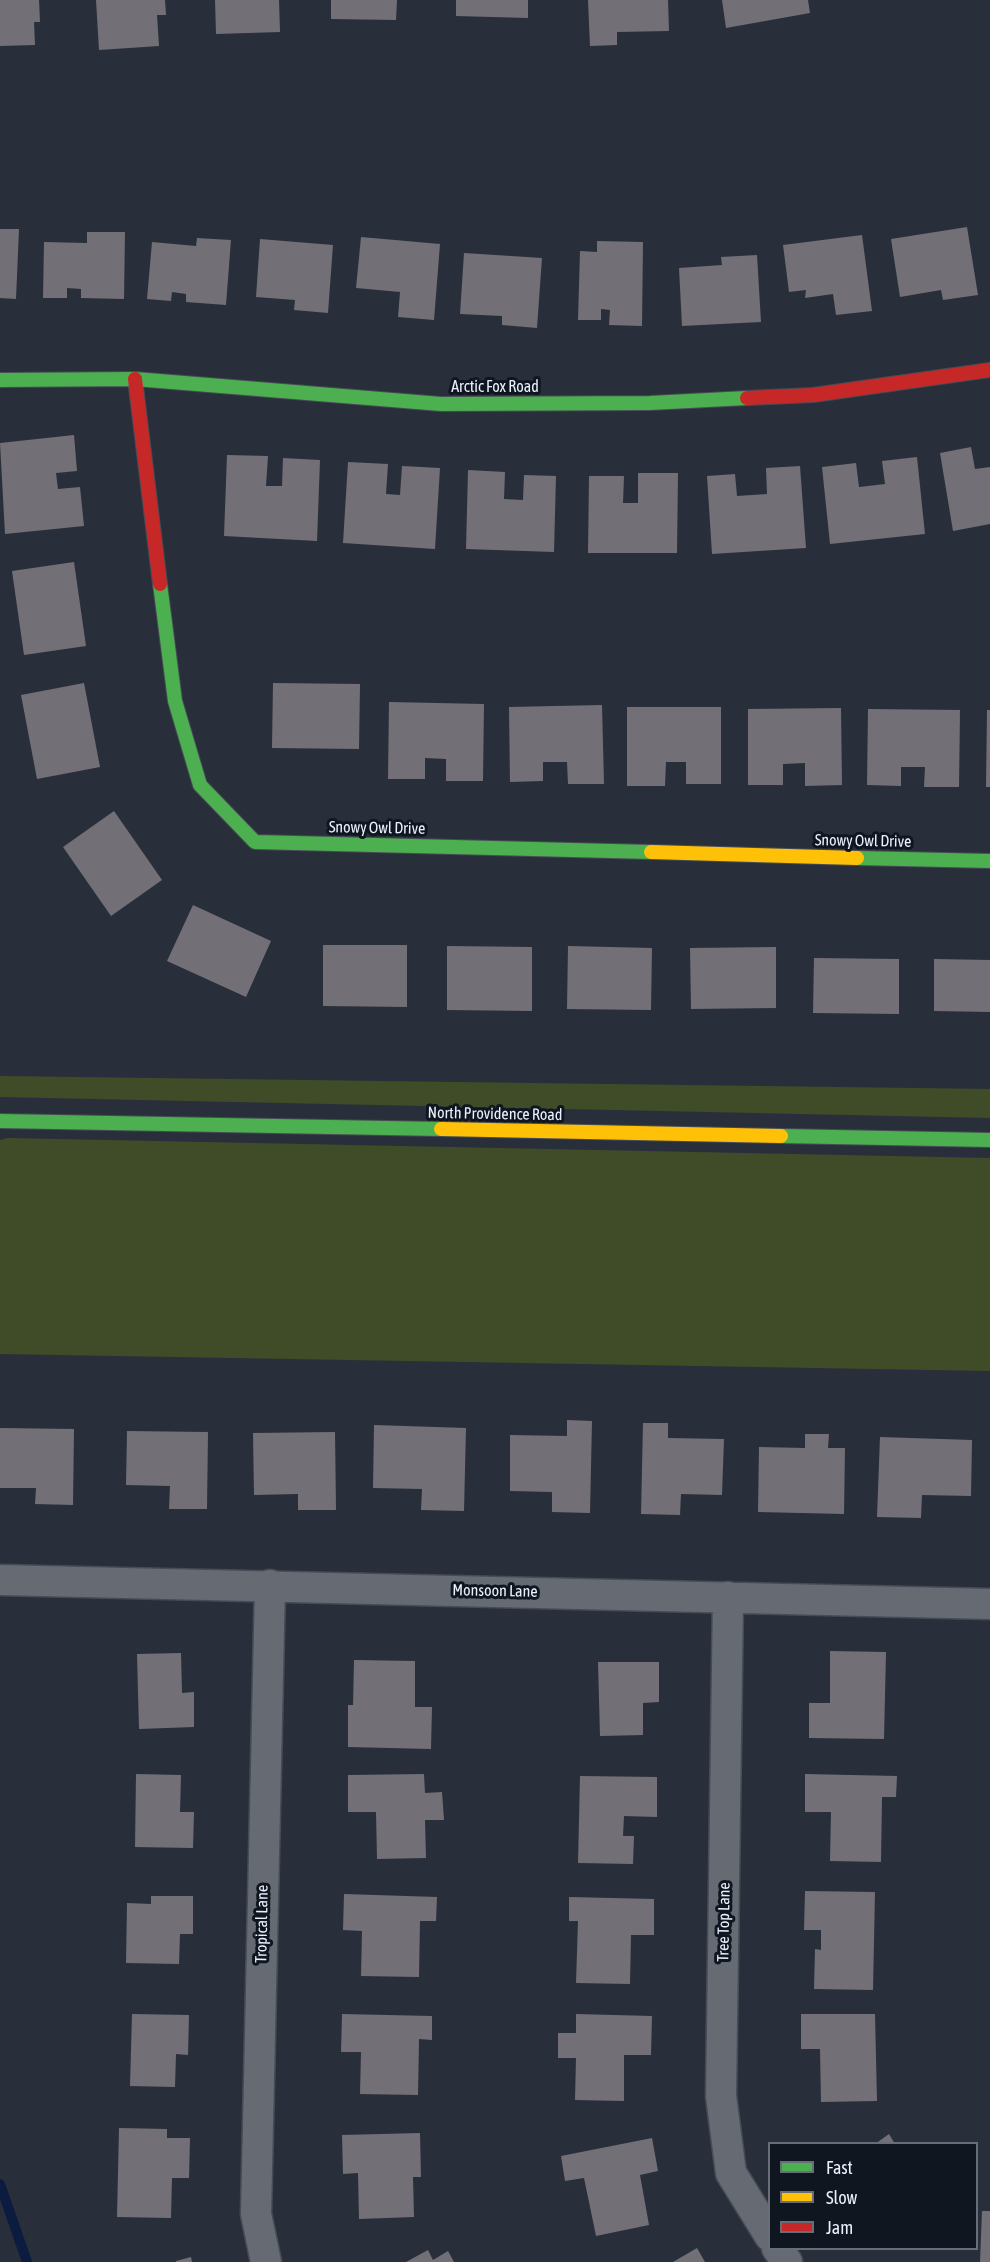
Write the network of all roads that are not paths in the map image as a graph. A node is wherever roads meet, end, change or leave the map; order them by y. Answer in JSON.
{"nodes":[{"id":1,"x":990,"y":370,"type":"edge"},
{"id":2,"x":135,"y":379,"type":"junction"},
{"id":3,"x":0,"y":380,"type":"edge"},
{"id":4,"x":990,"y":861,"type":"edge"},
{"id":5,"x":0,"y":1121,"type":"edge"},
{"id":6,"x":990,"y":1140,"type":"edge"},
{"id":7,"x":0,"y":1580,"type":"edge"},
{"id":8,"x":270,"y":1586,"type":"junction"},
{"id":9,"x":728,"y":1597,"type":"junction"},
{"id":10,"x":990,"y":1604,"type":"edge"},
{"id":11,"x":768,"y":2233,"type":"edge"},
{"id":12,"x":266,"y":2262,"type":"edge"}],
"edges":[{"from":1,"to":2,"type":"street","name":"Arctic Fox Road"},
{"from":2,"to":3,"type":"street","name":"Arctic Fox Road"},
{"from":2,"to":4,"type":"street","name":"Snowy Owl Drive"},
{"from":5,"to":6,"type":"street","name":"North Providence Road"},
{"from":7,"to":8,"type":"street","name":"Monsoon Lane"},
{"from":8,"to":9,"type":"street","name":"Monsoon Lane"},
{"from":8,"to":12,"type":"street","name":"Tropical Lane"},
{"from":9,"to":10,"type":"street","name":"Monsoon Lane"},
{"from":9,"to":11,"type":"street","name":"Tree Top Lane"}]}
